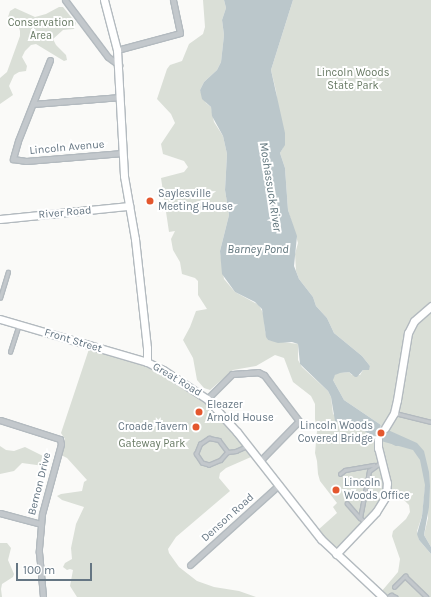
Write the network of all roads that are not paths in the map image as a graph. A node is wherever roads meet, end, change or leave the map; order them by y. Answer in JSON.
{"nodes":[{"id":1,"x":65,"y":0,"type":"edge"},
{"id":2,"x":104,"y":0,"type":"edge"},
{"id":3,"x":173,"y":0,"type":"edge"},
{"id":4,"x":117,"y":50,"type":"junction"},
{"id":5,"x":50,"y":60,"type":"dead end"},
{"id":6,"x":119,"y":65,"type":"junction"},
{"id":7,"x":121,"y":97,"type":"junction"},
{"id":8,"x":33,"y":104,"type":"junction"},
{"id":9,"x":123,"y":153,"type":"junction"},
{"id":10,"x":129,"y":206,"type":"junction"},
{"id":11,"x":0,"y":219,"type":"edge"},
{"id":12,"x":8,"y":272,"type":"dead end"},
{"id":13,"x":0,"y":298,"type":"edge"},
{"id":14,"x":431,"y":306,"type":"edge"},
{"id":15,"x":0,"y":319,"type":"edge"},
{"id":16,"x":19,"y":324,"type":"junction"},
{"id":17,"x":10,"y":352,"type":"dead end"},
{"id":18,"x":147,"y":362,"type":"junction"},
{"id":19,"x":207,"y":399,"type":"junction"},
{"id":20,"x":394,"y":413,"type":"junction"},
{"id":21,"x":0,"y":420,"type":"edge"},
{"id":22,"x":431,"y":422,"type":"edge"},
{"id":23,"x":385,"y":428,"type":"tunnel mouth"},
{"id":24,"x":378,"y":439,"type":"tunnel mouth"},
{"id":25,"x":248,"y":446,"type":"junction"},
{"id":26,"x":228,"y":452,"type":"junction"},
{"id":27,"x":260,"y":461,"type":"junction"},
{"id":28,"x":378,"y":463,"type":"junction"},
{"id":29,"x":340,"y":474,"type":"dead end"},
{"id":30,"x":279,"y":485,"type":"junction"},
{"id":31,"x":347,"y":503,"type":"dead end"},
{"id":32,"x":0,"y":513,"type":"edge"},
{"id":33,"x":363,"y":521,"type":"junction"},
{"id":34,"x":41,"y":524,"type":"junction"},
{"id":35,"x":336,"y":554,"type":"junction"},
{"id":36,"x":190,"y":565,"type":"dead end"},
{"id":37,"x":394,"y":587,"type":"dead end"},
{"id":38,"x":43,"y":597,"type":"edge"},
{"id":39,"x":383,"y":597,"type":"edge"},
{"id":40,"x":388,"y":597,"type":"edge"},
{"id":41,"x":396,"y":597,"type":"edge"},
{"id":42,"x":427,"y":597,"type":"edge"}],
"edges":[{"from":1,"to":6,"type":"street"},
{"from":2,"to":4,"type":"main road","name":"Great Road"},
{"from":3,"to":4,"type":"street"},
{"from":4,"to":6,"type":"main road","name":"Great Road"},
{"from":5,"to":8,"type":"street"},
{"from":6,"to":7,"type":"main road","name":"Great Road"},
{"from":7,"to":8,"type":"street"},
{"from":7,"to":9,"type":"main road","name":"Great Road"},
{"from":8,"to":9,"type":"street","name":"Lincoln Avenue"},
{"from":9,"to":10,"type":"main road","name":"Great Road"},
{"from":10,"to":11,"type":"main road","name":"River Road"},
{"from":10,"to":18,"type":"main road","name":"Great Road"},
{"from":12,"to":13,"type":"lane"},
{"from":14,"to":20,"type":"main road"},
{"from":15,"to":16,"type":"main road","name":"Front Street"},
{"from":16,"to":17,"type":"lane"},
{"from":16,"to":18,"type":"main road","name":"Front Street"},
{"from":18,"to":19,"type":"main road","name":"Great Road"},
{"from":19,"to":25,"type":"main road","name":"Great Road"},
{"from":19,"to":27,"type":"street"},
{"from":20,"to":22,"type":"lane"},
{"from":20,"to":23,"type":"main road"},
{"from":21,"to":34,"type":"street","name":"Bernon Drive"},
{"from":24,"to":28,"type":"main road"},
{"from":25,"to":26,"type":"lane"},
{"from":25,"to":27,"type":"main road","name":"Great Road"},
{"from":26,"to":26,"type":"lane"},
{"from":27,"to":30,"type":"main road","name":"Great Road"},
{"from":28,"to":29,"type":"lane"},
{"from":28,"to":33,"type":"lane"},
{"from":28,"to":33,"type":"main road"},
{"from":30,"to":35,"type":"main road","name":"Great Road"},
{"from":30,"to":36,"type":"street","name":"Denson Road"},
{"from":31,"to":33,"type":"lane"},
{"from":32,"to":34,"type":"street"},
{"from":33,"to":35,"type":"main road"},
{"from":34,"to":38,"type":"street","name":"Bernon Drive"},
{"from":35,"to":39,"type":"main road","name":"Great Road"},
{"from":37,"to":42,"type":"lane"},
{"from":40,"to":41,"type":"lane"}]}
